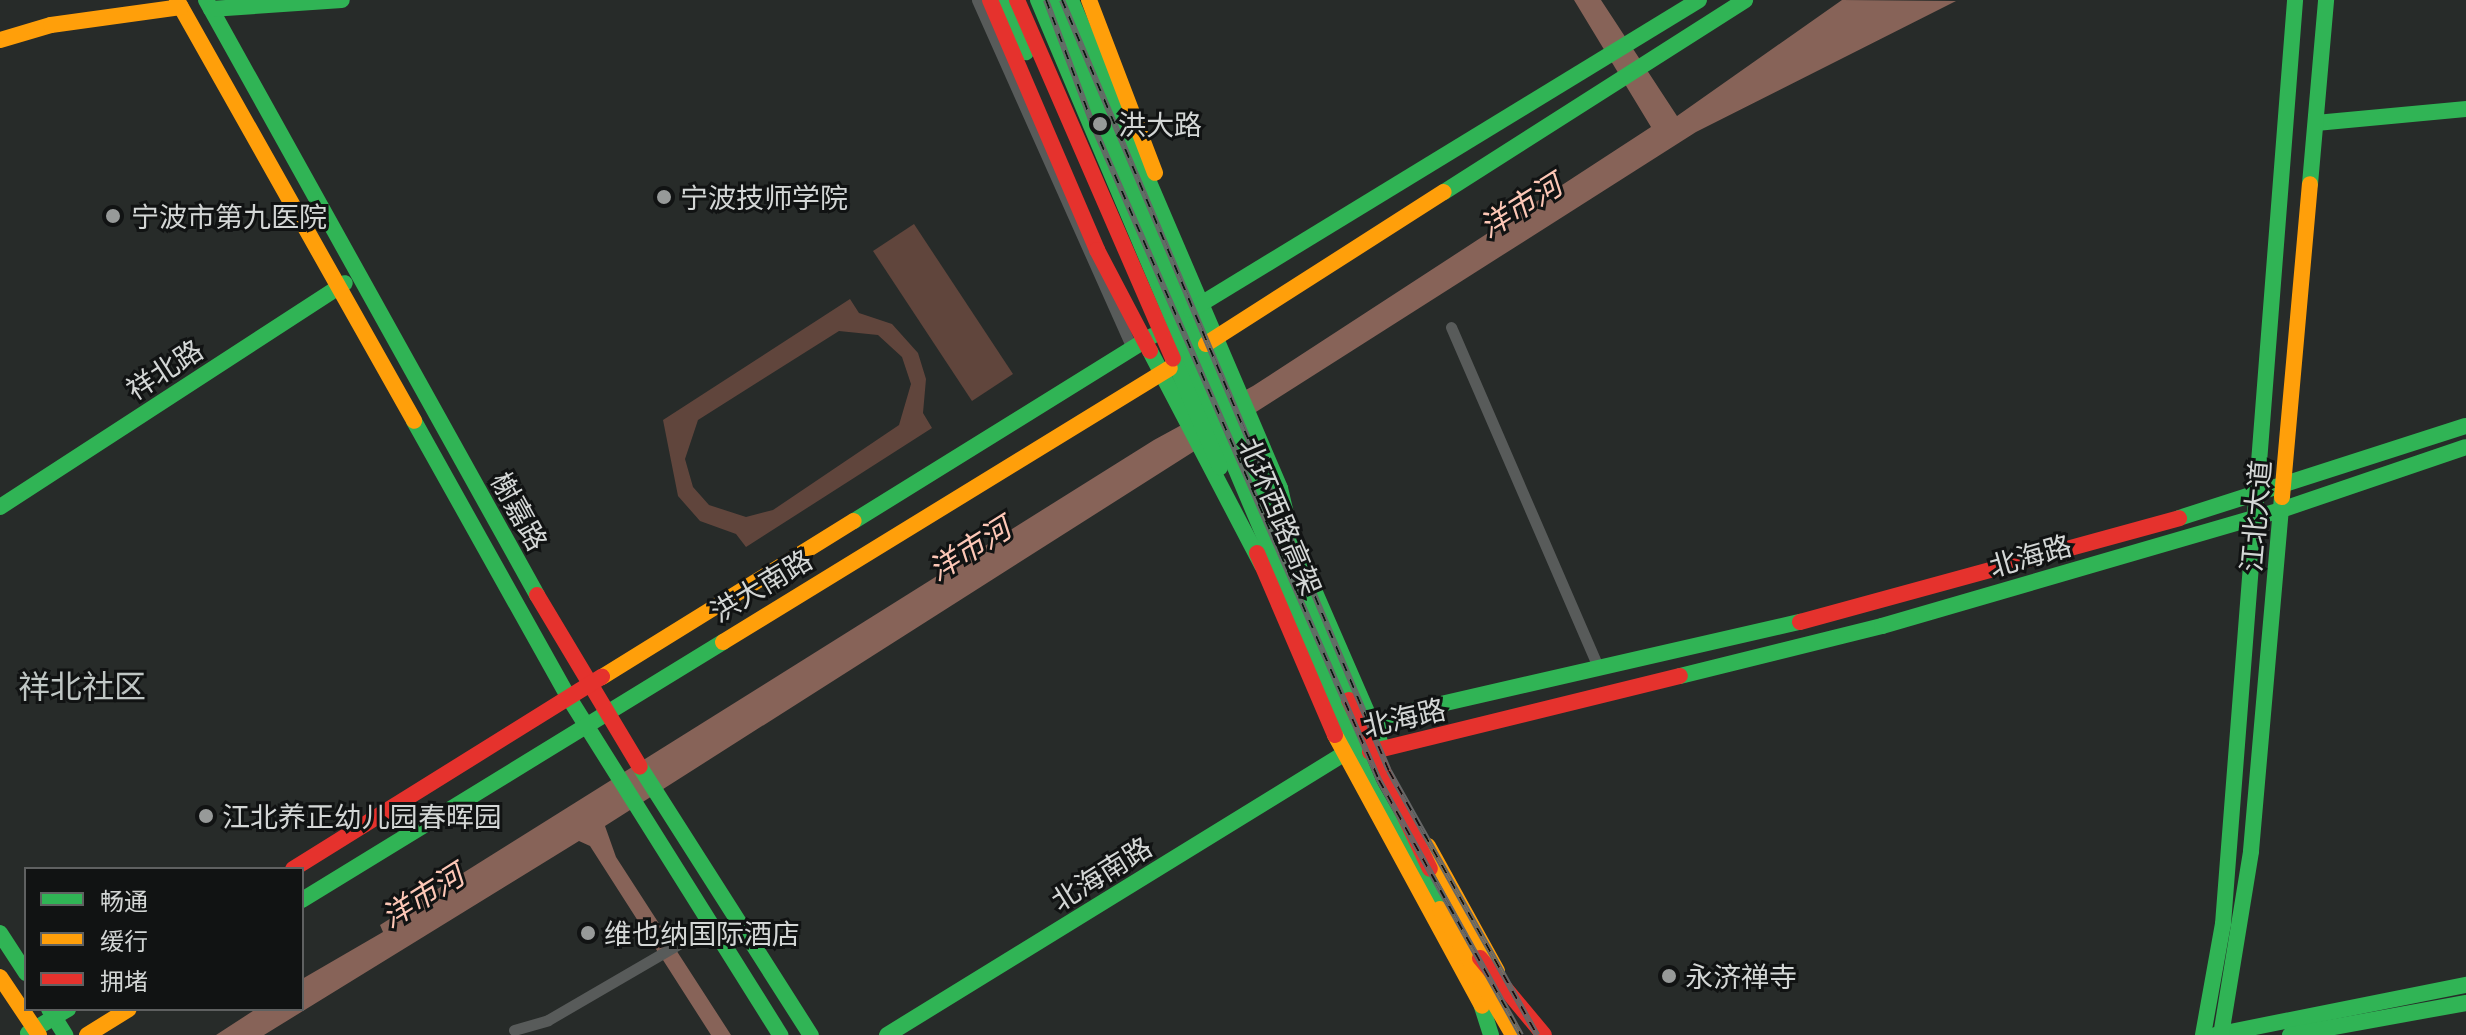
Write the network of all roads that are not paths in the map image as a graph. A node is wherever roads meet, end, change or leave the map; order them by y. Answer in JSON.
{"nodes":[{"id":1,"x":342,"y":0,"type":"edge"},
{"id":2,"x":977,"y":0,"type":"edge"},
{"id":3,"x":990,"y":0,"type":"edge"},
{"id":4,"x":1006,"y":0,"type":"edge"},
{"id":5,"x":1017,"y":0,"type":"edge"},
{"id":6,"x":1038,"y":0,"type":"edge"},
{"id":7,"x":1054,"y":0,"type":"edge"},
{"id":8,"x":1061,"y":0,"type":"edge"},
{"id":9,"x":1071,"y":0,"type":"edge"},
{"id":10,"x":1089,"y":0,"type":"edge"},
{"id":11,"x":1699,"y":0,"type":"edge"},
{"id":12,"x":1744,"y":0,"type":"edge"},
{"id":13,"x":2295,"y":0,"type":"edge"},
{"id":14,"x":2326,"y":0,"type":"edge"},
{"id":15,"x":179,"y":4,"type":"edge"},
{"id":16,"x":208,"y":5,"type":"edge"},
{"id":17,"x":1722,"y":6,"type":"edge"},
{"id":18,"x":0,"y":40,"type":"edge"},
{"id":19,"x":2466,"y":109,"type":"edge"},
{"id":20,"x":2316,"y":123,"type":"junction"},
{"id":21,"x":1181,"y":261,"type":"junction"},
{"id":22,"x":357,"y":275,"type":"junction"},
{"id":23,"x":338,"y":287,"type":"junction"},
{"id":24,"x":1191,"y":310,"type":"junction"},
{"id":25,"x":1451,"y":327,"type":"dead end"},
{"id":26,"x":1159,"y":331,"type":"junction"},
{"id":27,"x":1206,"y":344,"type":"junction"},
{"id":28,"x":1150,"y":347,"type":"junction"},
{"id":29,"x":1132,"y":348,"type":"junction"},
{"id":30,"x":1175,"y":366,"type":"junction"},
{"id":31,"x":2466,"y":426,"type":"edge"},
{"id":32,"x":2466,"y":447,"type":"edge"},
{"id":33,"x":2283,"y":488,"type":"junction"},
{"id":34,"x":2256,"y":496,"type":"junction"},
{"id":35,"x":0,"y":507,"type":"edge"},
{"id":36,"x":2281,"y":510,"type":"junction"},
{"id":37,"x":2254,"y":518,"type":"junction"},
{"id":38,"x":1304,"y":594,"type":"junction"},
{"id":39,"x":1302,"y":631,"type":"junction"},
{"id":40,"x":1597,"y":665,"type":"dead end"},
{"id":41,"x":588,"y":686,"type":"junction"},
{"id":42,"x":569,"y":698,"type":"junction"},
{"id":43,"x":604,"y":710,"type":"junction"},
{"id":44,"x":584,"y":723,"type":"junction"},
{"id":45,"x":1375,"y":731,"type":"junction"},
{"id":46,"x":1383,"y":750,"type":"junction"},
{"id":47,"x":1344,"y":756,"type":"junction"},
{"id":48,"x":296,"y":867,"type":"edge"},
{"id":49,"x":304,"y":899,"type":"edge"},
{"id":50,"x":706,"y":928,"type":"junction"},
{"id":51,"x":0,"y":933,"type":"edge"},
{"id":52,"x":1474,"y":961,"type":"junction"},
{"id":53,"x":24,"y":970,"type":"edge"},
{"id":54,"x":0,"y":977,"type":"edge"},
{"id":55,"x":2466,"y":985,"type":"edge"},
{"id":56,"x":2466,"y":1003,"type":"edge"},
{"id":57,"x":126,"y":1011,"type":"edge"},
{"id":58,"x":57,"y":1012,"type":"edge"},
{"id":59,"x":520,"y":1031,"type":"edge"},
{"id":60,"x":33,"y":1033,"type":"edge"},
{"id":61,"x":2220,"y":1033,"type":"edge"},
{"id":62,"x":65,"y":1035,"type":"edge"},
{"id":63,"x":87,"y":1035,"type":"edge"},
{"id":64,"x":780,"y":1035,"type":"edge"},
{"id":65,"x":811,"y":1035,"type":"edge"},
{"id":66,"x":887,"y":1035,"type":"edge"},
{"id":67,"x":1491,"y":1035,"type":"edge"},
{"id":68,"x":1500,"y":1035,"type":"edge"},
{"id":69,"x":1513,"y":1035,"type":"edge"},
{"id":70,"x":1526,"y":1035,"type":"edge"},
{"id":71,"x":1536,"y":1035,"type":"edge"},
{"id":72,"x":1544,"y":1035,"type":"edge"},
{"id":73,"x":2203,"y":1035,"type":"edge"},
{"id":74,"x":2290,"y":1035,"type":"edge"}],
"edges":[{"from":1,"to":16,"type":"main road"},
{"from":2,"to":29,"type":"street"},
{"from":3,"to":28,"type":"main road"},
{"from":4,"to":28,"type":"main road"},
{"from":5,"to":26,"type":"main road"},
{"from":6,"to":39,"type":"main road","name":"北环西路高架"},
{"from":7,"to":38,"type":"main road","name":"北环西路高架"},
{"from":8,"to":24,"type":"main road"},
{"from":9,"to":21,"type":"main road"},
{"from":10,"to":21,"type":"main road"},
{"from":11,"to":24,"type":"main road","name":"洪大南路"},
{"from":12,"to":17,"type":"main road"},
{"from":13,"to":34,"type":"main road","name":"江北大道"},
{"from":14,"to":20,"type":"main road","name":"江北大道"},
{"from":15,"to":18,"type":"main road"},
{"from":15,"to":23,"type":"main road","name":"榭嘉路"},
{"from":16,"to":22,"type":"main road","name":"榭嘉路"},
{"from":17,"to":27,"type":"main road","name":"洪大南路"},
{"from":19,"to":20,"type":"main road"},
{"from":20,"to":33,"type":"main road","name":"江北大道"},
{"from":21,"to":38,"type":"main road"},
{"from":22,"to":23,"type":"main road","name":"祥北路"},
{"from":22,"to":41,"type":"main road","name":"榭嘉路"},
{"from":23,"to":35,"type":"main road","name":"祥北路"},
{"from":23,"to":42,"type":"main road","name":"榭嘉路"},
{"from":24,"to":26,"type":"main road","name":"洪大南路"},
{"from":24,"to":27,"type":"main road"},
{"from":25,"to":40,"type":"street"},
{"from":26,"to":29,"type":"main road","name":"洪大南路"},
{"from":26,"to":30,"type":"main road"},
{"from":27,"to":30,"type":"main road","name":"洪大南路"},
{"from":27,"to":45,"type":"main road"},
{"from":28,"to":39,"type":"main road"},
{"from":29,"to":41,"type":"main road","name":"洪大南路"},
{"from":30,"to":43,"type":"main road","name":"洪大南路"},
{"from":30,"to":47,"type":"main road"},
{"from":31,"to":33,"type":"main road","name":"北海路"},
{"from":32,"to":36,"type":"main road","name":"北海路"},
{"from":33,"to":34,"type":"main road","name":"北海路"},
{"from":33,"to":36,"type":"main road","name":"江北大道"},
{"from":34,"to":37,"type":"main road","name":"江北大道"},
{"from":34,"to":45,"type":"main road","name":"北海路"},
{"from":36,"to":37,"type":"main road","name":"北海路"},
{"from":36,"to":61,"type":"main road","name":"江北大道"},
{"from":37,"to":46,"type":"main road","name":"北海路"},
{"from":37,"to":73,"type":"main road","name":"江北大道"},
{"from":38,"to":52,"type":"main road","name":"北环西路高架"},
{"from":39,"to":52,"type":"main road","name":"北环西路高架"},
{"from":41,"to":42,"type":"main road","name":"洪大南路"},
{"from":41,"to":43,"type":"main road","name":"榭嘉路"},
{"from":42,"to":44,"type":"main road","name":"榭嘉路"},
{"from":42,"to":48,"type":"main road","name":"洪大南路"},
{"from":43,"to":44,"type":"main road","name":"洪大南路"},
{"from":43,"to":65,"type":"main road","name":"榭嘉路"},
{"from":44,"to":49,"type":"main road","name":"洪大南路"},
{"from":44,"to":50,"type":"main road","name":"榭嘉路"},
{"from":45,"to":46,"type":"main road"},
{"from":45,"to":47,"type":"main road","name":"北海路"},
{"from":46,"to":47,"type":"main road","name":"北海路"},
{"from":46,"to":71,"type":"main road"},
{"from":47,"to":66,"type":"main road","name":"北海南路"},
{"from":47,"to":68,"type":"main road"},
{"from":50,"to":59,"type":"street"},
{"from":50,"to":64,"type":"main road","name":"榭嘉路"},
{"from":51,"to":53,"type":"main road"},
{"from":52,"to":67,"type":"main road"},
{"from":52,"to":69,"type":"main road","name":"北环西路高架"},
{"from":52,"to":70,"type":"main road","name":"北环西路高架"},
{"from":52,"to":72,"type":"main road"},
{"from":54,"to":60,"type":"main road"},
{"from":55,"to":61,"type":"main road"},
{"from":56,"to":74,"type":"main road"},
{"from":57,"to":63,"type":"main road"},
{"from":58,"to":60,"type":"main road"},
{"from":58,"to":62,"type":"main road"}]}
